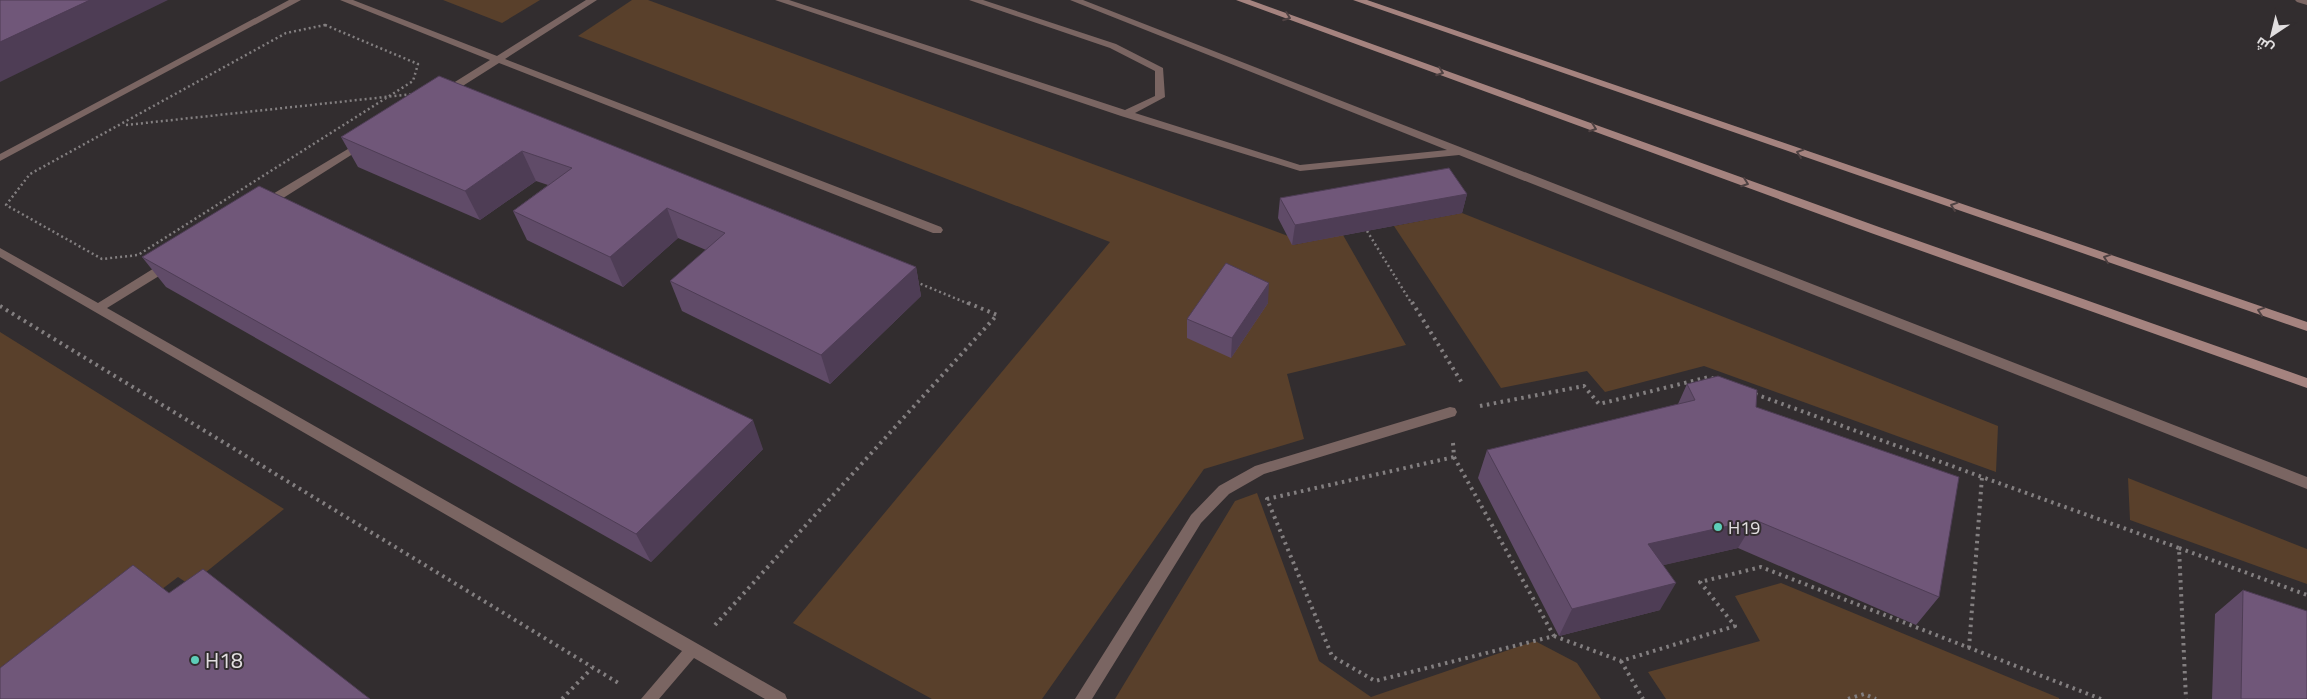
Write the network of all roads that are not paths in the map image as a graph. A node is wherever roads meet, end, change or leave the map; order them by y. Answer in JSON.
{"nodes":[{"id":1,"x":296,"y":0,"type":"edge"},
{"id":2,"x":345,"y":0,"type":"edge"},
{"id":3,"x":592,"y":0,"type":"edge"},
{"id":4,"x":780,"y":0,"type":"edge"},
{"id":5,"x":974,"y":0,"type":"edge"},
{"id":6,"x":1075,"y":0,"type":"edge"},
{"id":7,"x":1241,"y":0,"type":"edge"},
{"id":8,"x":1358,"y":0,"type":"edge"},
{"id":9,"x":2300,"y":0,"type":"edge"},
{"id":10,"x":2307,"y":2,"type":"edge"},
{"id":11,"x":498,"y":59,"type":"junction"},
{"id":12,"x":432,"y":100,"type":"edge"},
{"id":13,"x":1125,"y":114,"type":"junction"},
{"id":14,"x":374,"y":136,"type":"edge"},
{"id":15,"x":1459,"y":152,"type":"junction"},
{"id":16,"x":0,"y":158,"type":"edge"},
{"id":17,"x":258,"y":209,"type":"edge"},
{"id":18,"x":937,"y":230,"type":"dead end"},
{"id":19,"x":0,"y":252,"type":"edge"},
{"id":20,"x":175,"y":261,"type":"edge"},
{"id":21,"x":100,"y":307,"type":"junction"},
{"id":22,"x":2307,"y":327,"type":"edge"},
{"id":23,"x":2307,"y":383,"type":"edge"},
{"id":24,"x":1450,"y":412,"type":"road end"},
{"id":25,"x":2307,"y":484,"type":"edge"},
{"id":26,"x":693,"y":649,"type":"junction"},
{"id":27,"x":649,"y":699,"type":"edge"},
{"id":28,"x":779,"y":699,"type":"edge"},
{"id":29,"x":1083,"y":699,"type":"edge"}],
"edges":[{"from":1,"to":16,"type":"street"},
{"from":2,"to":11,"type":"street"},
{"from":3,"to":11,"type":"street"},
{"from":4,"to":13,"type":"street"},
{"from":5,"to":13,"type":"street"},
{"from":6,"to":15,"type":"street"},
{"from":7,"to":23,"type":"main road","one_way":true},
{"from":22,"to":8,"type":"main road","one_way":true},
{"from":9,"to":10,"type":"street"},
{"from":11,"to":12,"type":"street"},
{"from":11,"to":18,"type":"street"},
{"from":13,"to":15,"type":"street"},
{"from":14,"to":17,"type":"street"},
{"from":15,"to":25,"type":"street"},
{"from":19,"to":21,"type":"street"},
{"from":20,"to":21,"type":"street"},
{"from":21,"to":26,"type":"street"},
{"from":24,"to":29,"type":"street"},
{"from":26,"to":27,"type":"street"},
{"from":26,"to":28,"type":"street"}]}
